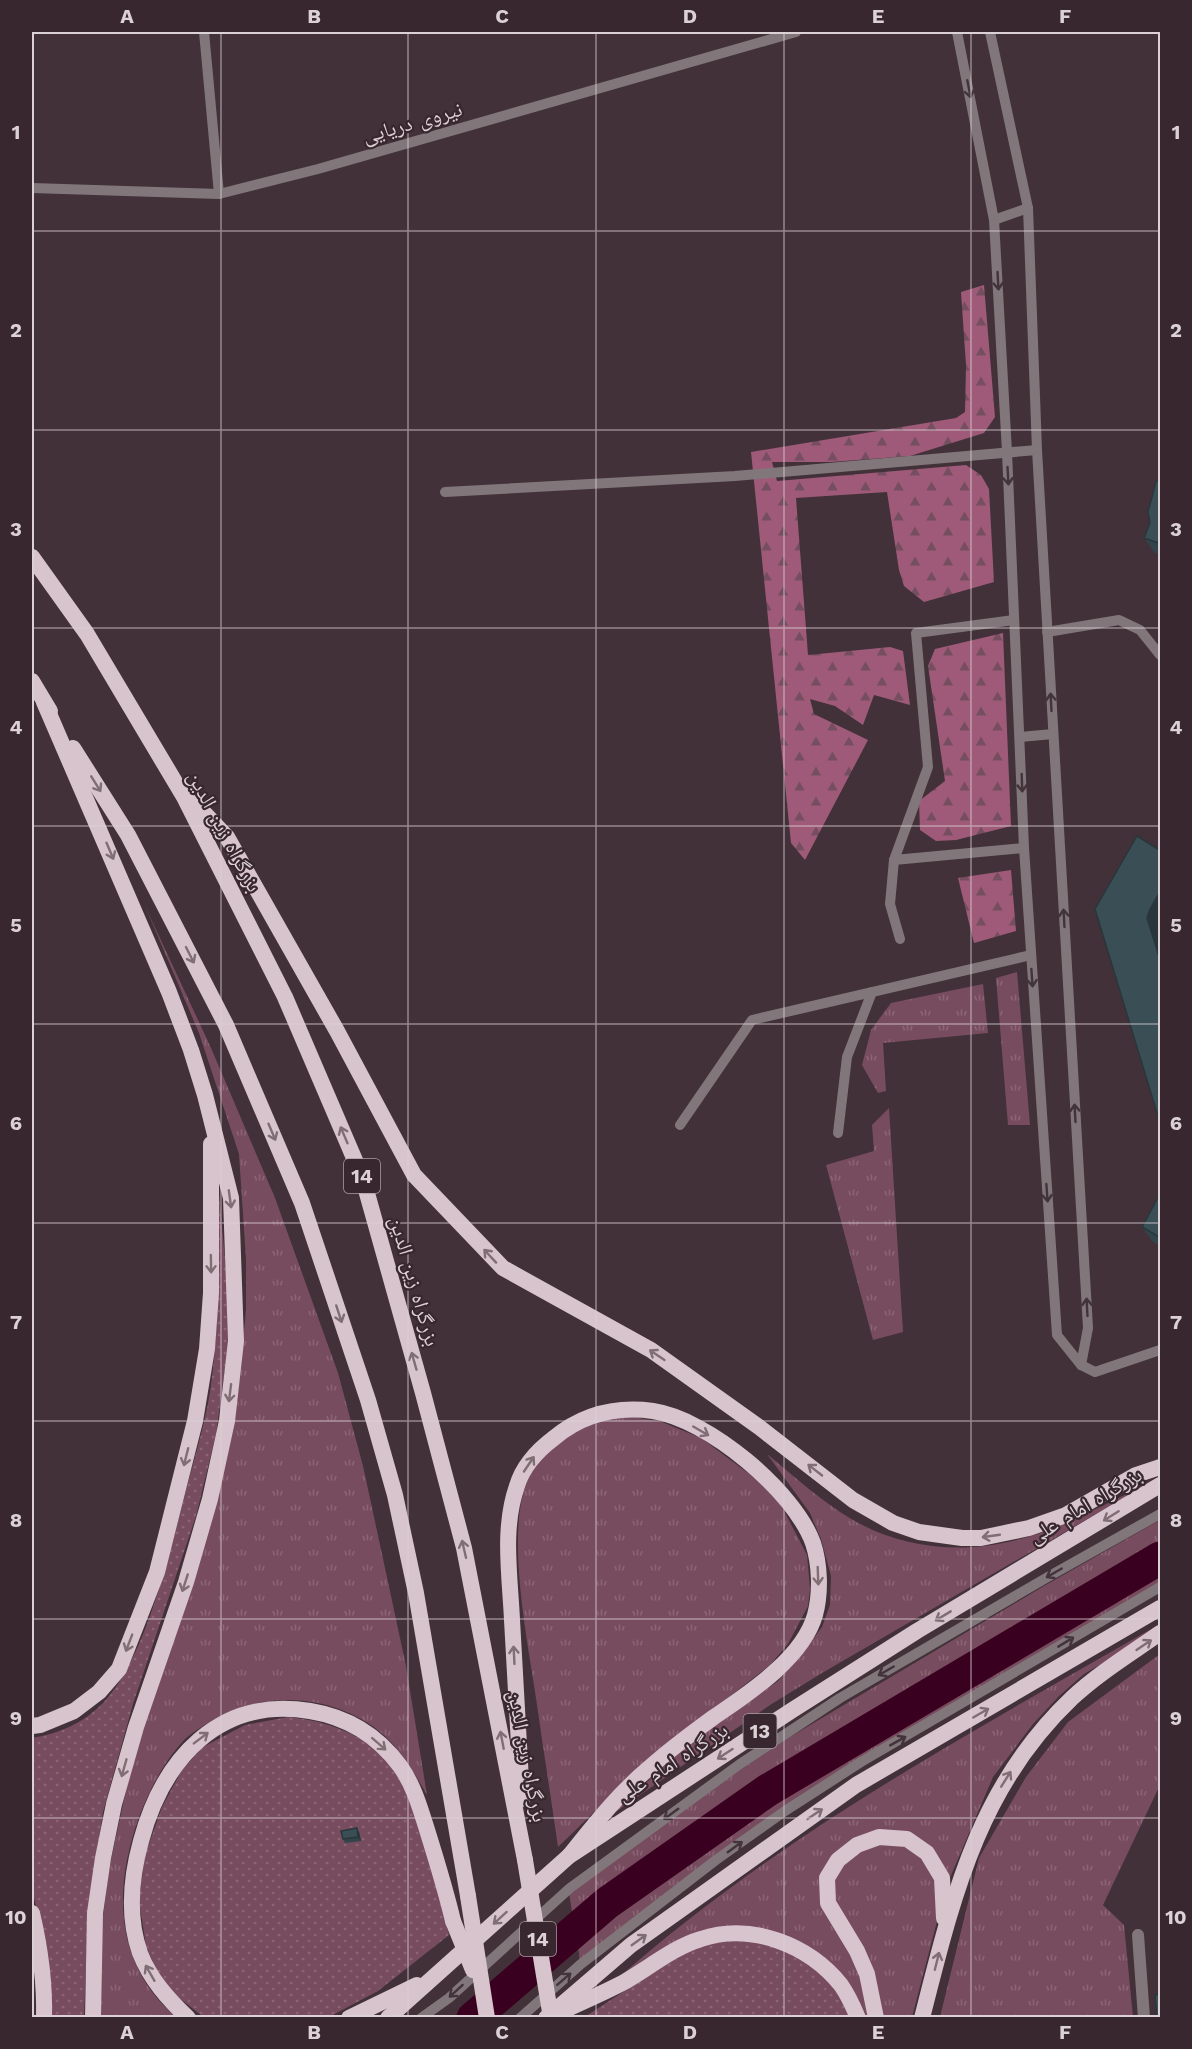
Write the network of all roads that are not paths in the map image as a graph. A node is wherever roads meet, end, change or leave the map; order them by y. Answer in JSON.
{"nodes":[{"id":1,"x":204,"y":32,"type":"edge"},
{"id":2,"x":796,"y":32,"type":"edge"},
{"id":3,"x":957,"y":32,"type":"edge"},
{"id":4,"x":990,"y":32,"type":"edge"},
{"id":5,"x":32,"y":188,"type":"edge"},
{"id":6,"x":219,"y":195,"type":"junction"},
{"id":7,"x":1028,"y":208,"type":"junction"},
{"id":8,"x":994,"y":220,"type":"junction"},
{"id":9,"x":1037,"y":450,"type":"junction"},
{"id":10,"x":1007,"y":452,"type":"junction"},
{"id":11,"x":445,"y":492,"type":"dead end"},
{"id":12,"x":32,"y":556,"type":"edge"},
{"id":13,"x":1014,"y":620,"type":"junction"},
{"id":14,"x":1047,"y":632,"type":"junction"},
{"id":15,"x":1161,"y":655,"type":"edge"},
{"id":16,"x":32,"y":681,"type":"edge"},
{"id":17,"x":44,"y":702,"type":"junction"},
{"id":18,"x":1053,"y":734,"type":"junction"},
{"id":19,"x":1020,"y":737,"type":"junction"},
{"id":20,"x":174,"y":780,"type":"junction"},
{"id":21,"x":1024,"y":848,"type":"junction"},
{"id":22,"x":894,"y":860,"type":"junction"},
{"id":23,"x":900,"y":939,"type":"dead end"},
{"id":24,"x":1031,"y":955,"type":"junction"},
{"id":25,"x":872,"y":992,"type":"junction"},
{"id":26,"x":211,"y":1122,"type":"junction"},
{"id":27,"x":680,"y":1125,"type":"dead end"},
{"id":28,"x":838,"y":1133,"type":"dead end"},
{"id":29,"x":1161,"y":1350,"type":"edge"},
{"id":30,"x":1081,"y":1365,"type":"junction"},
{"id":31,"x":1161,"y":1467,"type":"edge"},
{"id":32,"x":1161,"y":1485,"type":"edge"},
{"id":33,"x":1161,"y":1514,"type":"edge"},
{"id":34,"x":1161,"y":1587,"type":"edge"},
{"id":35,"x":1161,"y":1608,"type":"edge"},
{"id":36,"x":1161,"y":1633,"type":"edge"},
{"id":37,"x":32,"y":1726,"type":"edge"},
{"id":38,"x":569,"y":1856,"type":"junction"},
{"id":39,"x":525,"y":1860,"type":"junction"},
{"id":40,"x":32,"y":1913,"type":"edge"},
{"id":41,"x":944,"y":1931,"type":"junction"},
{"id":42,"x":1138,"y":1935,"type":"dead end"},
{"id":43,"x":436,"y":1975,"type":"junction"},
{"id":44,"x":484,"y":1998,"type":"junction"},
{"id":45,"x":44,"y":2018,"type":"edge"},
{"id":46,"x":93,"y":2018,"type":"edge"},
{"id":47,"x":188,"y":2018,"type":"edge"},
{"id":48,"x":349,"y":2018,"type":"edge"},
{"id":49,"x":388,"y":2018,"type":"edge"},
{"id":50,"x":421,"y":2018,"type":"edge"},
{"id":51,"x":487,"y":2018,"type":"edge"},
{"id":52,"x":520,"y":2018,"type":"edge"},
{"id":53,"x":549,"y":2018,"type":"edge"},
{"id":54,"x":858,"y":2018,"type":"edge"},
{"id":55,"x":876,"y":2018,"type":"edge"},
{"id":56,"x":922,"y":2018,"type":"edge"},
{"id":57,"x":1144,"y":2018,"type":"edge"}],
"edges":[{"from":1,"to":6,"type":"lane"},
{"from":2,"to":6,"type":"lane","name":"نیروی دریایی"},
{"from":3,"to":8,"type":"lane","one_way":true},
{"from":4,"to":7,"type":"lane"},
{"from":5,"to":6,"type":"lane","name":"نیروی دریایی"},
{"from":7,"to":8,"type":"lane"},
{"from":7,"to":9,"type":"lane"},
{"from":8,"to":10,"type":"lane","one_way":true},
{"from":9,"to":10,"type":"lane"},
{"from":9,"to":14,"type":"lane"},
{"from":10,"to":11,"type":"lane"},
{"from":10,"to":13,"type":"lane","one_way":true},
{"from":12,"to":20,"type":"highway","name":"بزرگراه زین الدین","number":"14"},
{"from":13,"to":19,"type":"lane"},
{"from":13,"to":22,"type":"lane"},
{"from":14,"to":15,"type":"lane"},
{"from":18,"to":14,"type":"lane","one_way":true},
{"from":16,"to":17,"type":"highway"},
{"from":17,"to":26,"type":"highway","one_way":true},
{"from":17,"to":44,"type":"highway","one_way":true,"bridge":true},
{"from":18,"to":19,"type":"lane"},
{"from":30,"to":18,"type":"lane","one_way":true},
{"from":19,"to":21,"type":"lane","one_way":true},
{"from":31,"to":20,"type":"highway","one_way":true},
{"from":39,"to":20,"type":"highway","name":"بزرگراه زین الدین","number":"14","one_way":true},
{"from":21,"to":22,"type":"lane"},
{"from":21,"to":24,"type":"lane"},
{"from":22,"to":23,"type":"lane"},
{"from":24,"to":25,"type":"lane"},
{"from":24,"to":30,"type":"lane","one_way":true},
{"from":25,"to":27,"type":"lane"},
{"from":25,"to":28,"type":"lane"},
{"from":26,"to":37,"type":"highway","one_way":true},
{"from":26,"to":46,"type":"highway","one_way":true},
{"from":29,"to":30,"type":"lane"},
{"from":32,"to":38,"type":"highway","name":"بزرگراه امام علی","number":"13","one_way":true},
{"from":33,"to":50,"type":"lane","one_way":true},
{"from":52,"to":34,"type":"lane","one_way":true},
{"from":53,"to":35,"type":"highway","one_way":true},
{"from":41,"to":36,"type":"highway","one_way":true},
{"from":39,"to":38,"type":"highway","one_way":true},
{"from":38,"to":43,"type":"highway","name":"بزرگراه امام علی","number":"13","one_way":true},
{"from":39,"to":53,"type":"highway","name":"بزرگراه زین الدین","number":"14","bridge":true},
{"from":40,"to":45,"type":"highway"},
{"from":41,"to":55,"type":"highway"},
{"from":56,"to":41,"type":"highway","one_way":true},
{"from":42,"to":57,"type":"street"},
{"from":43,"to":48,"type":"highway"},
{"from":43,"to":49,"type":"highway","name":"بزرگراه امام علی","number":"13"},
{"from":47,"to":44,"type":"highway","one_way":true,"bridge":true},
{"from":44,"to":51,"type":"highway","bridge":true},
{"from":53,"to":54,"type":"highway"}]}
